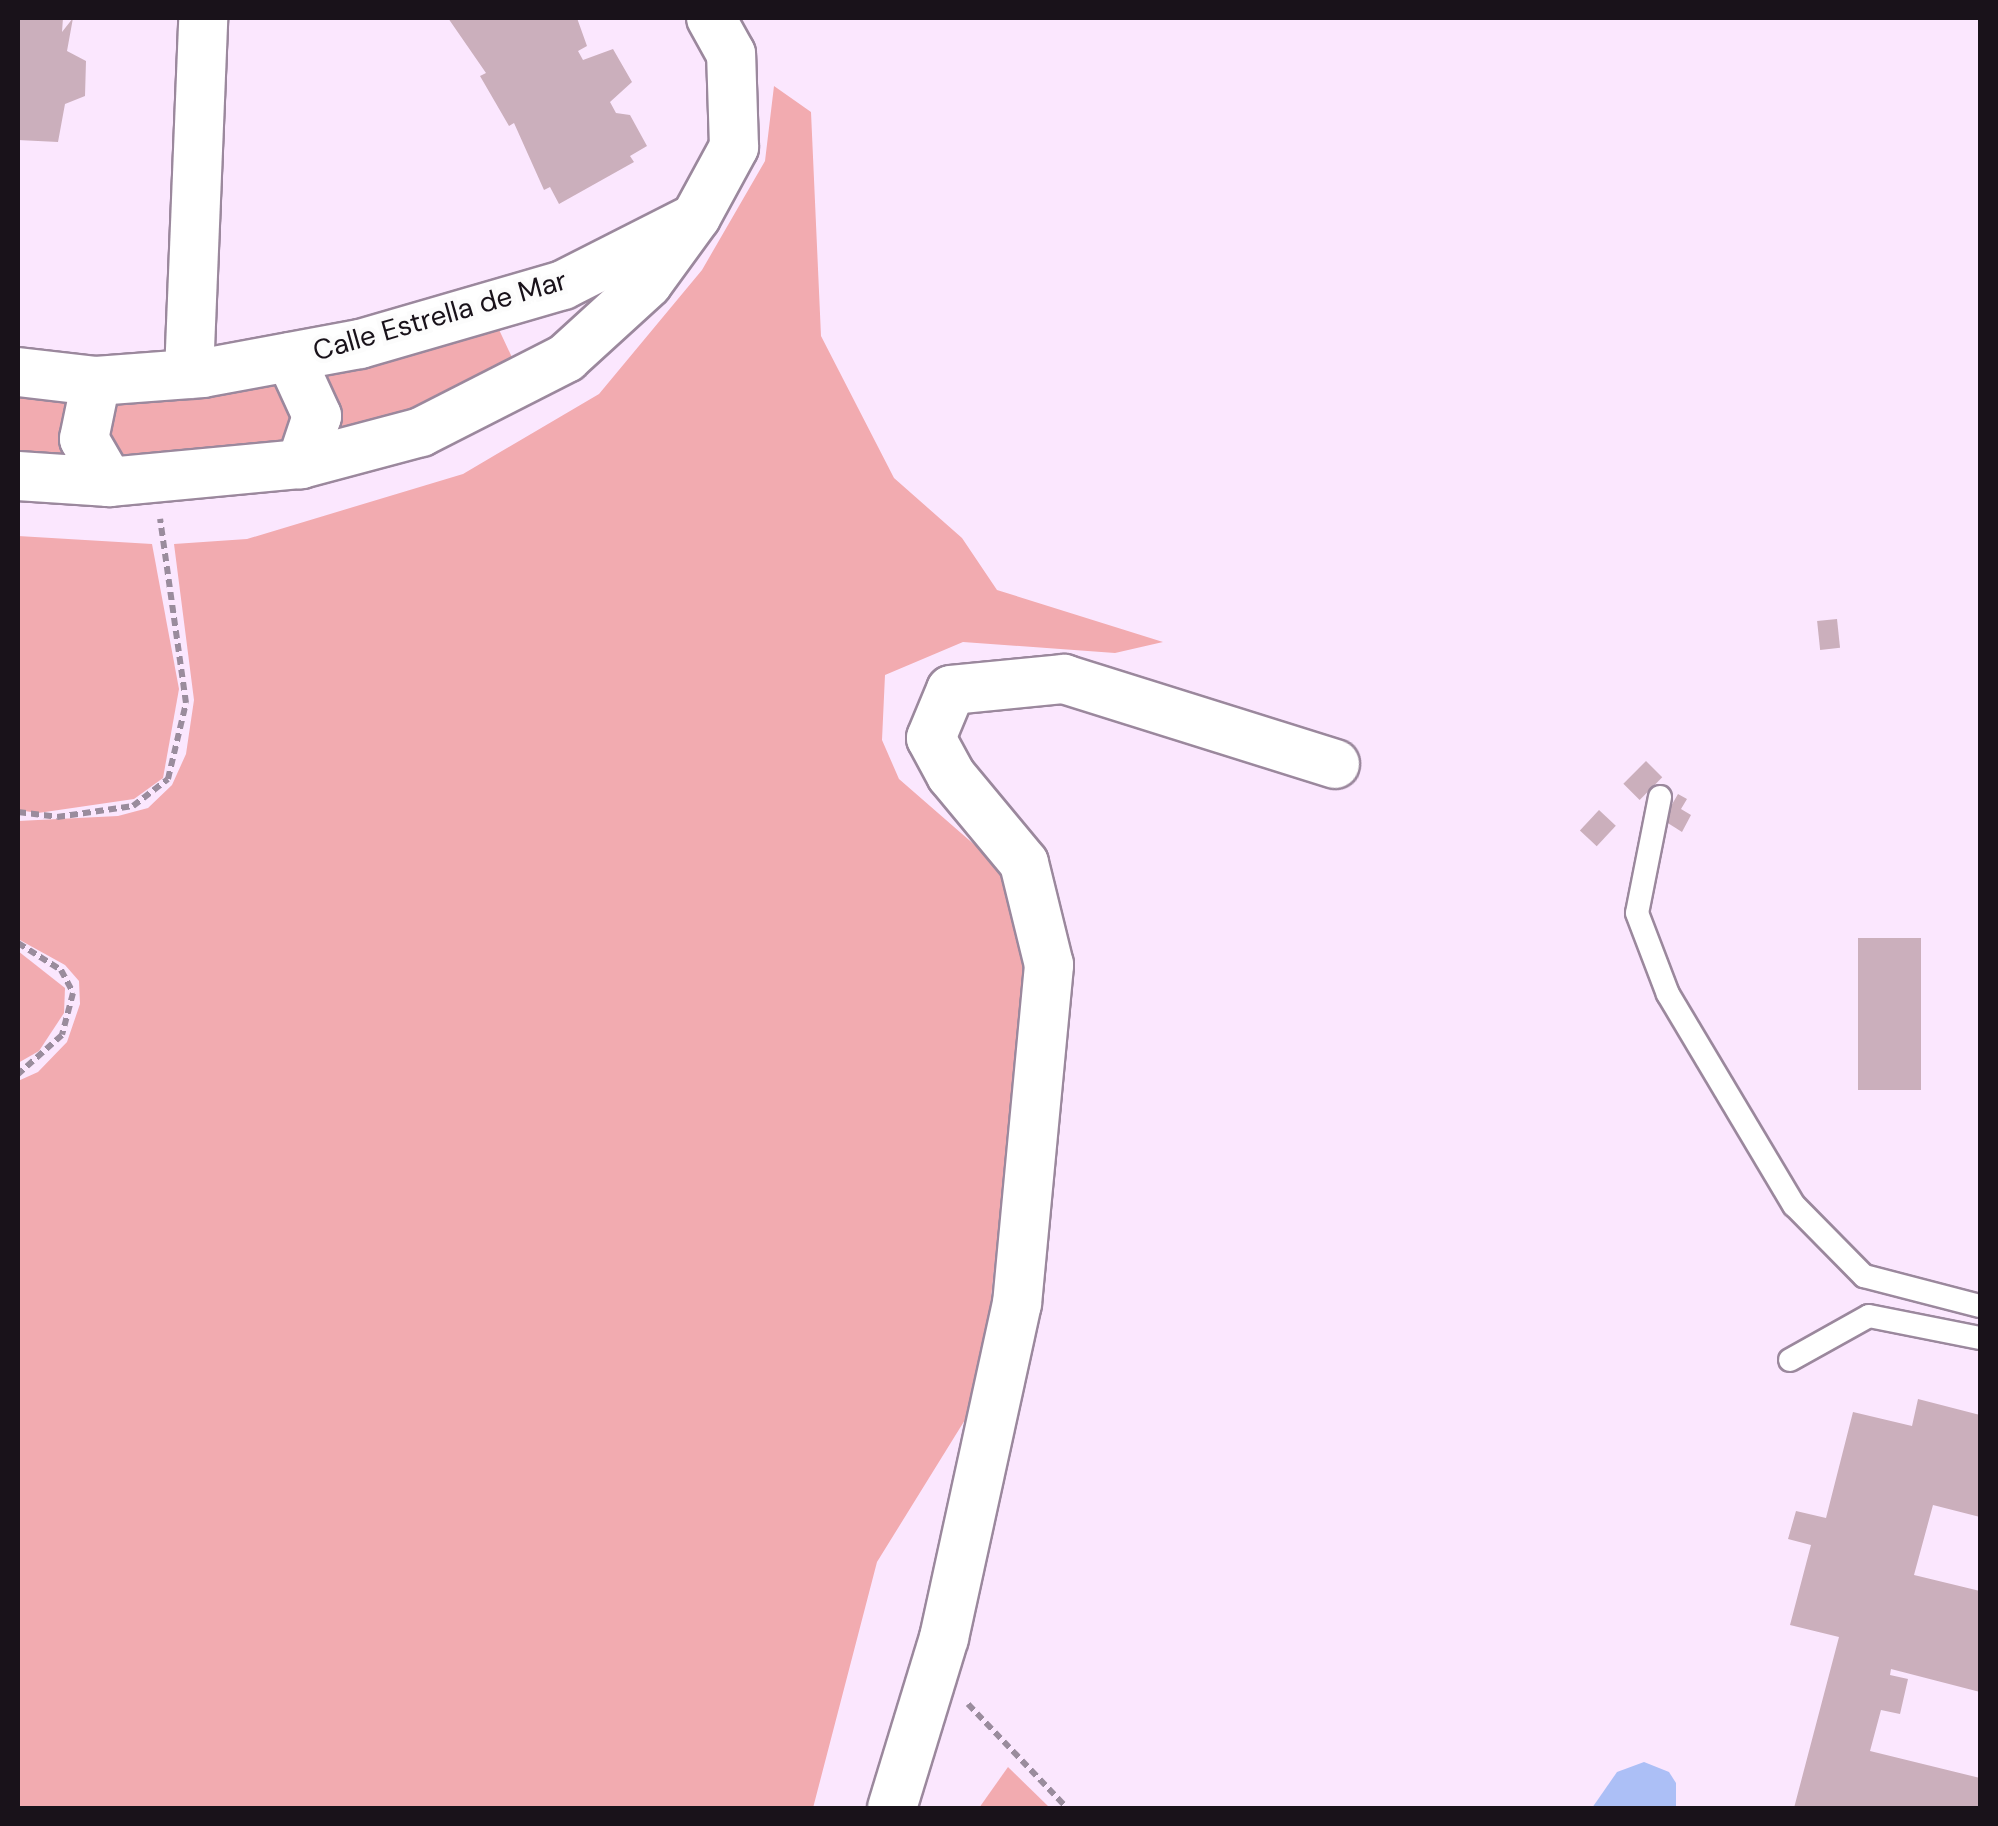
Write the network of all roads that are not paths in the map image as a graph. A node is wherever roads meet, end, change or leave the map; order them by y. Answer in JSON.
{"nodes":[{"id":1,"x":203,"y":18,"type":"edge"},
{"id":2,"x":711,"y":18,"type":"edge"},
{"id":3,"x":696,"y":217,"type":"junction"},
{"id":4,"x":290,"y":357,"type":"junction"},
{"id":5,"x":18,"y":372,"type":"edge"},
{"id":6,"x":189,"y":374,"type":"junction"},
{"id":7,"x":96,"y":381,"type":"junction"},
{"id":8,"x":301,"y":464,"type":"junction"},
{"id":9,"x":18,"y":476,"type":"edge"},
{"id":10,"x":130,"y":480,"type":"junction"},
{"id":11,"x":1336,"y":764,"type":"dead end"},
{"id":12,"x":1660,"y":797,"type":"dead end"},
{"id":13,"x":1980,"y":1306,"type":"edge"},
{"id":14,"x":1980,"y":1338,"type":"edge"},
{"id":15,"x":1790,"y":1360,"type":"dead end"},
{"id":16,"x":892,"y":1808,"type":"edge"}],
"edges":[{"from":1,"to":6,"type":"street"},
{"from":2,"to":3,"type":"street"},
{"from":3,"to":4,"type":"street","name":"Calle Estrella de Mar"},
{"from":3,"to":8,"type":"street"},
{"from":4,"to":6,"type":"street","name":"Calle Estrella de Mar"},
{"from":4,"to":8,"type":"street","name":"Calle Estrella de Mar"},
{"from":5,"to":7,"type":"street","name":"Calle Estrella de Mar"},
{"from":6,"to":7,"type":"street","name":"Calle Estrella de Mar"},
{"from":7,"to":10,"type":"street"},
{"from":8,"to":10,"type":"street"},
{"from":9,"to":10,"type":"street"},
{"from":11,"to":16,"type":"street"},
{"from":12,"to":13,"type":"lane"},
{"from":14,"to":15,"type":"lane"}]}
